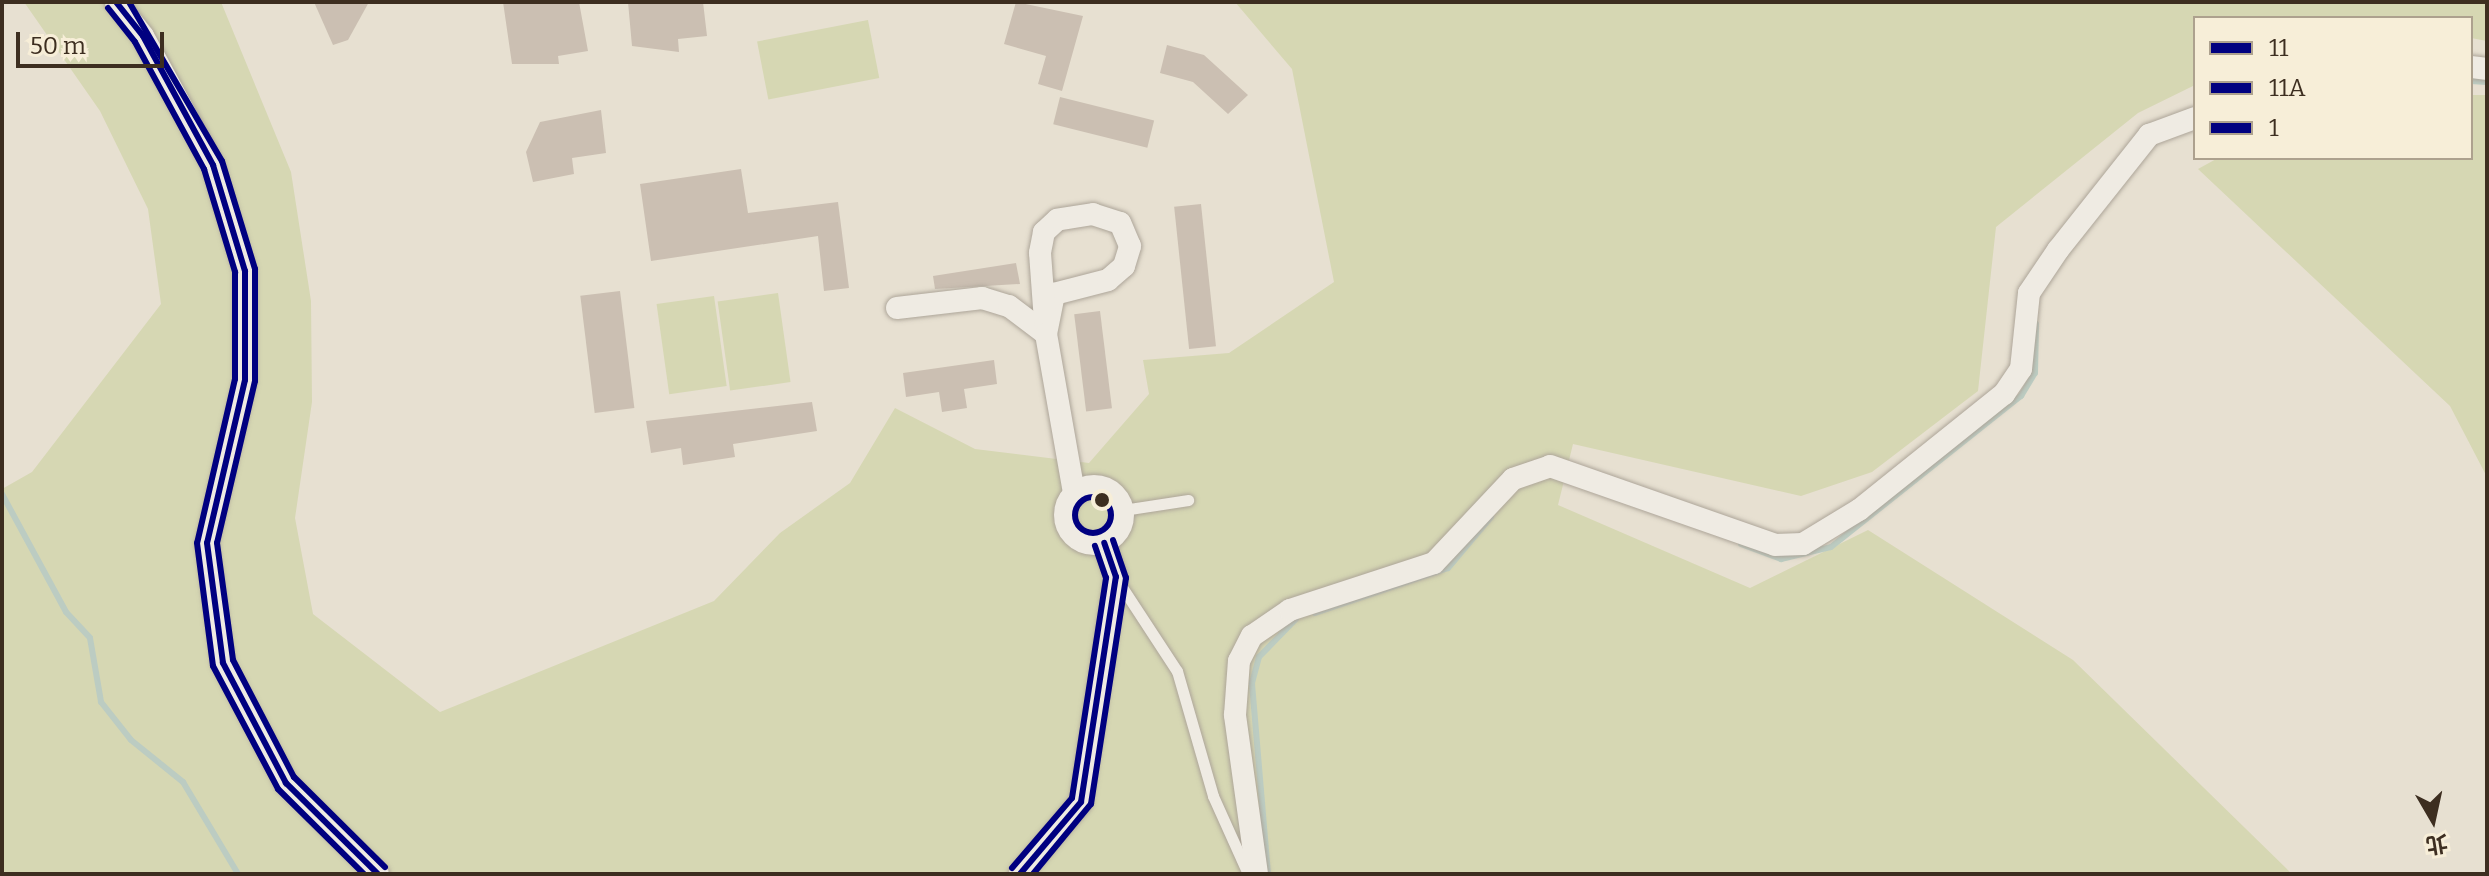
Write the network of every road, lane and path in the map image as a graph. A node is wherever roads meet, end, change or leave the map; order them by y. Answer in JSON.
{"nodes":[{"id":1,"x":116,"y":2,"type":"edge"},
{"id":2,"x":2193,"y":119,"type":"edge"},
{"id":3,"x":897,"y":308,"type":"dead end"},
{"id":4,"x":1046,"y":334,"type":"junction"},
{"id":5,"x":1074,"y":493,"type":"junction"},
{"id":6,"x":1188,"y":500,"type":"dead end"},
{"id":7,"x":1123,"y":510,"type":"junction"},
{"id":8,"x":1104,"y":543,"type":"junction"},
{"id":9,"x":1116,"y":577,"type":"junction"},
{"id":10,"x":378,"y":874,"type":"edge"},
{"id":11,"x":1020,"y":874,"type":"edge"},
{"id":12,"x":1248,"y":874,"type":"edge"},
{"id":13,"x":1257,"y":874,"type":"edge"}],
"edges":[{"from":1,"to":10,"type":"street"},
{"from":2,"to":13,"type":"street"},
{"from":3,"to":4,"type":"street"},
{"from":4,"to":4,"type":"street"},
{"from":4,"to":5,"type":"street"},
{"from":5,"to":7,"type":"street"},
{"from":5,"to":8,"type":"street"},
{"from":6,"to":7,"type":"lane"},
{"from":7,"to":8,"type":"street"},
{"from":8,"to":9,"type":"street"},
{"from":9,"to":11,"type":"street"},
{"from":9,"to":12,"type":"lane"}]}
